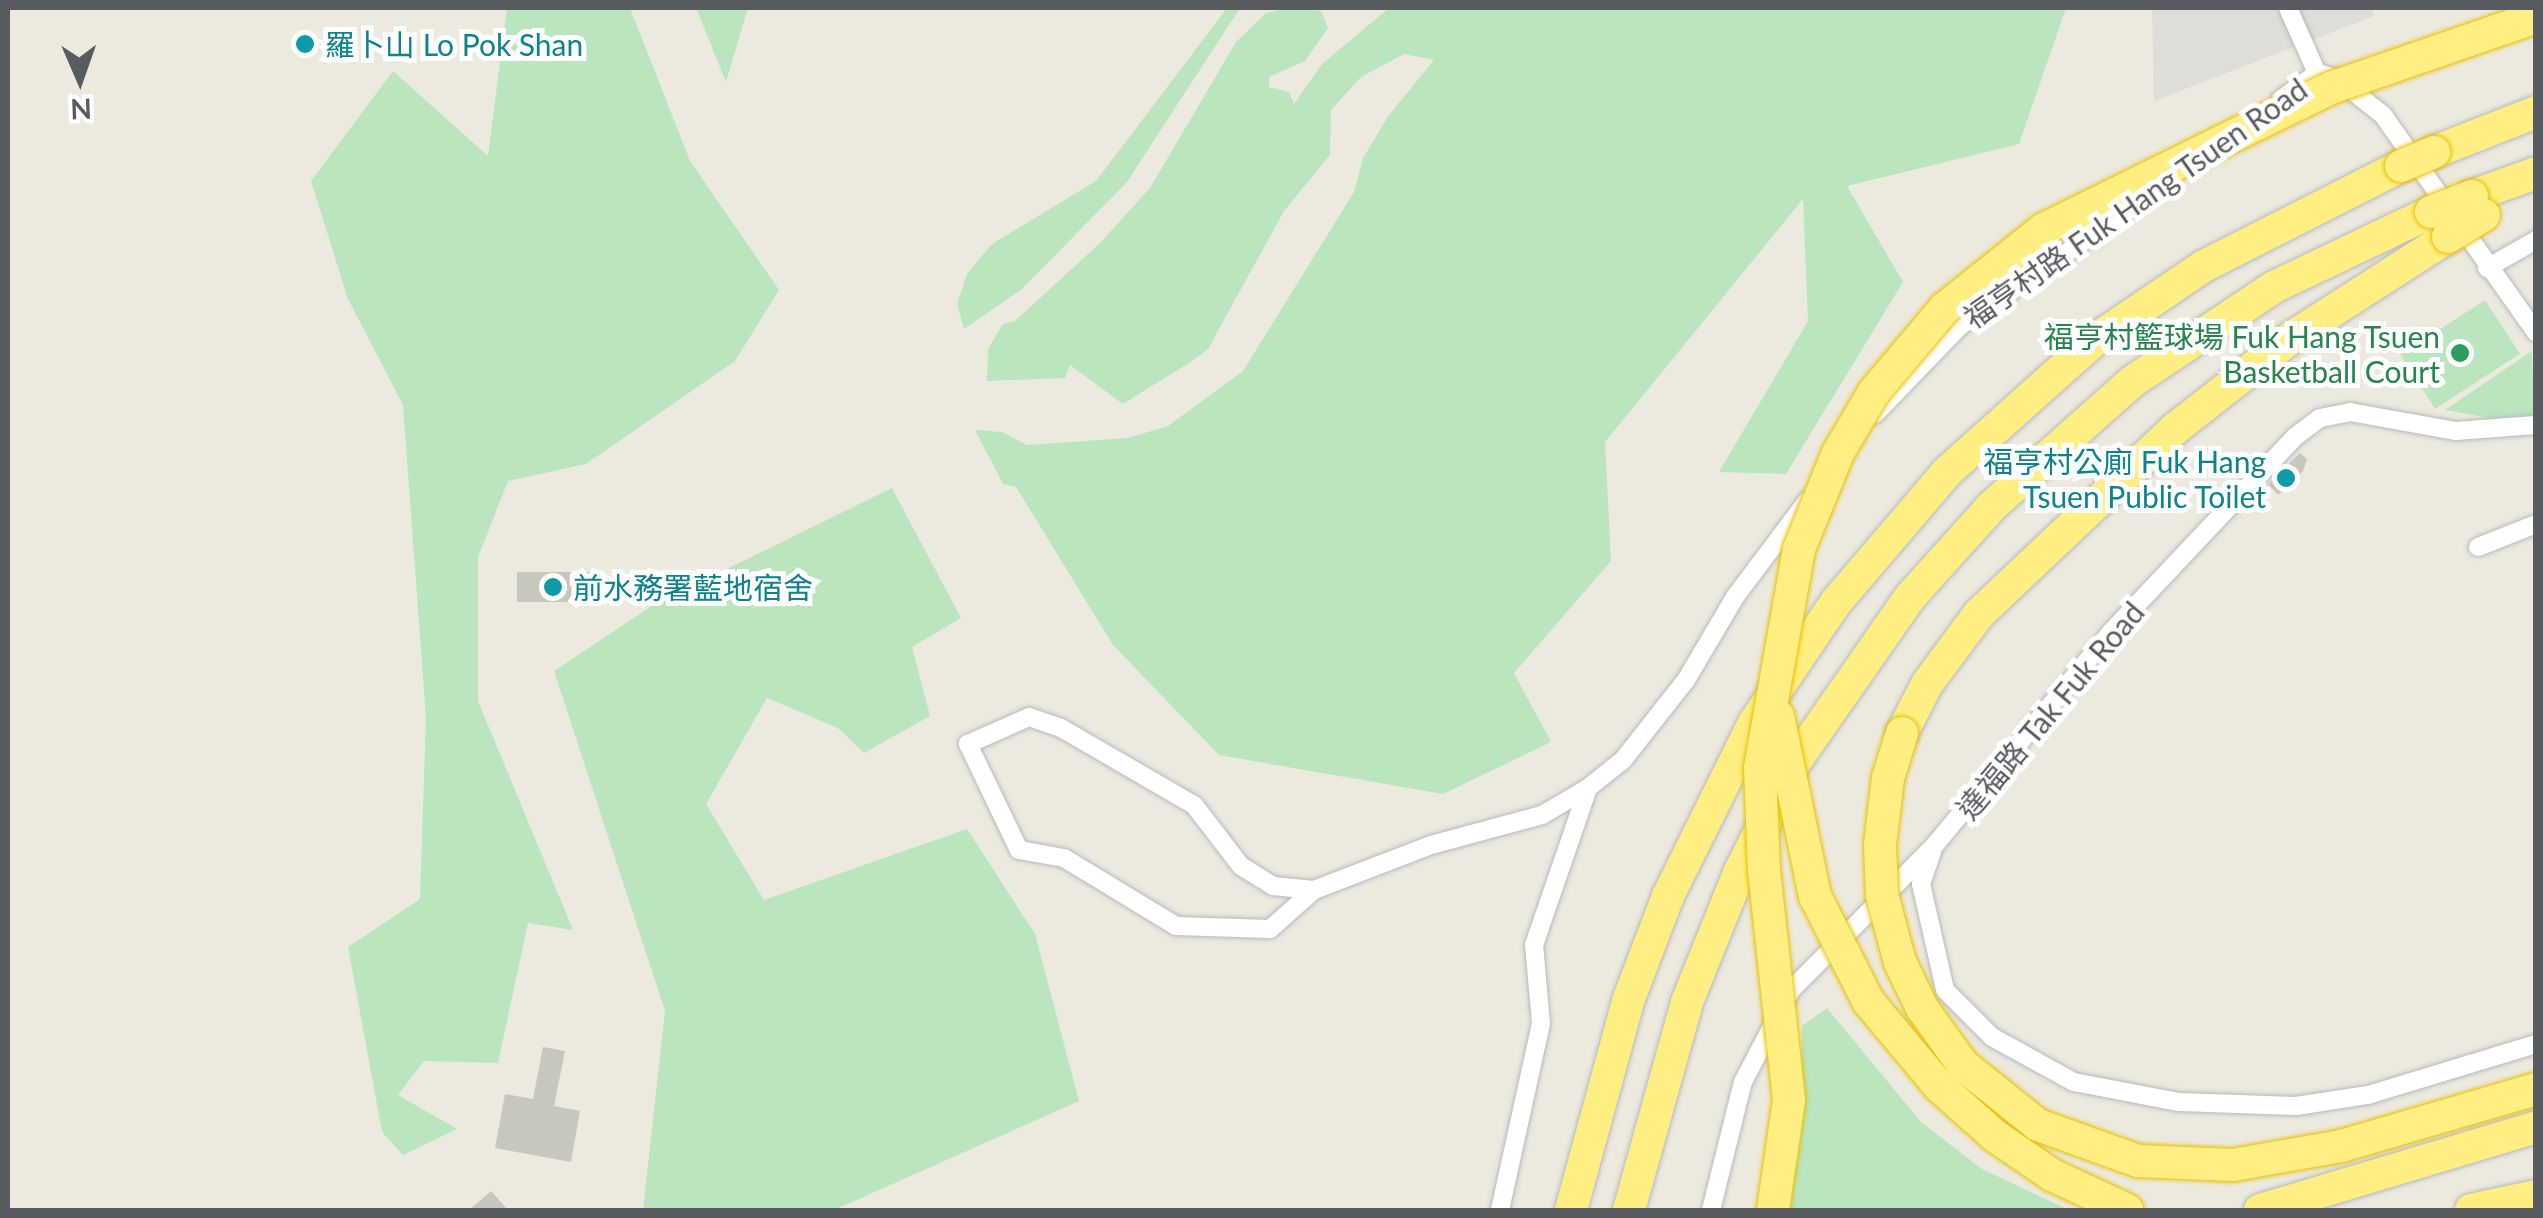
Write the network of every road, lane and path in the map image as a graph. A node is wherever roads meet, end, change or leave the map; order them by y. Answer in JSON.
{"nodes":[{"id":1,"x":2288,"y":8,"type":"edge"},
{"id":2,"x":2536,"y":17,"type":"edge"},
{"id":3,"x":2317,"y":73,"type":"junction"},
{"id":4,"x":2536,"y":112,"type":"edge"},
{"id":5,"x":2536,"y":173,"type":"edge"},
{"id":6,"x":2536,"y":185,"type":"edge"},
{"id":7,"x":2478,"y":206,"type":"junction"},
{"id":8,"x":2440,"y":224,"type":"junction"},
{"id":9,"x":2536,"y":240,"type":"edge"},
{"id":10,"x":2486,"y":268,"type":"junction"},
{"id":11,"x":2536,"y":333,"type":"edge"},
{"id":12,"x":2536,"y":425,"type":"edge"},
{"id":13,"x":2536,"y":524,"type":"edge"},
{"id":14,"x":2478,"y":547,"type":"dead end"},
{"id":15,"x":1773,"y":680,"type":"junction"},
{"id":16,"x":1588,"y":788,"type":"junction"},
{"id":17,"x":1934,"y":846,"type":"junction"},
{"id":18,"x":1314,"y":890,"type":"junction"},
{"id":19,"x":2536,"y":1044,"type":"edge"},
{"id":20,"x":2536,"y":1089,"type":"edge"},
{"id":21,"x":2536,"y":1127,"type":"edge"},
{"id":22,"x":2536,"y":1196,"type":"edge"},
{"id":23,"x":1500,"y":1210,"type":"edge"},
{"id":24,"x":1571,"y":1210,"type":"edge"},
{"id":25,"x":1629,"y":1210,"type":"edge"},
{"id":26,"x":1711,"y":1210,"type":"edge"},
{"id":27,"x":1772,"y":1210,"type":"edge"},
{"id":28,"x":2127,"y":1210,"type":"edge"},
{"id":29,"x":2260,"y":1210,"type":"edge"},
{"id":30,"x":2471,"y":1210,"type":"edge"}],
"edges":[{"from":1,"to":3,"type":"street"},
{"from":2,"to":15,"type":"highway","bridge":true},
{"from":3,"to":10,"type":"street","name":"福亨村路 Fuk Hang Tsuen Road"},
{"from":3,"to":16,"type":"street","name":"福亨村路 Fuk Hang Tsuen Road"},
{"from":4,"to":24,"type":"highway","bridge":true},
{"from":5,"to":7,"type":"highway"},
{"from":6,"to":7,"type":"highway"},
{"from":7,"to":8,"type":"highway","bridge":true},
{"from":8,"to":20,"type":"highway","bridge":true},
{"from":8,"to":25,"type":"highway"},
{"from":9,"to":10,"type":"street"},
{"from":10,"to":11,"type":"street","name":"福亨村路 Fuk Hang Tsuen Road"},
{"from":12,"to":17,"type":"street","name":"達福路 Tak Fuk Road"},
{"from":13,"to":14,"type":"street"},
{"from":15,"to":27,"type":"highway","bridge":true},
{"from":15,"to":28,"type":"highway","bridge":true},
{"from":16,"to":18,"type":"street","name":"福亨村路 Fuk Hang Tsuen Road"},
{"from":16,"to":23,"type":"street"},
{"from":17,"to":19,"type":"street"},
{"from":17,"to":26,"type":"street","name":"達福路 Tak Fuk Road"},
{"from":18,"to":18,"type":"street"},
{"from":21,"to":29,"type":"highway"},
{"from":22,"to":30,"type":"highway"}]}
